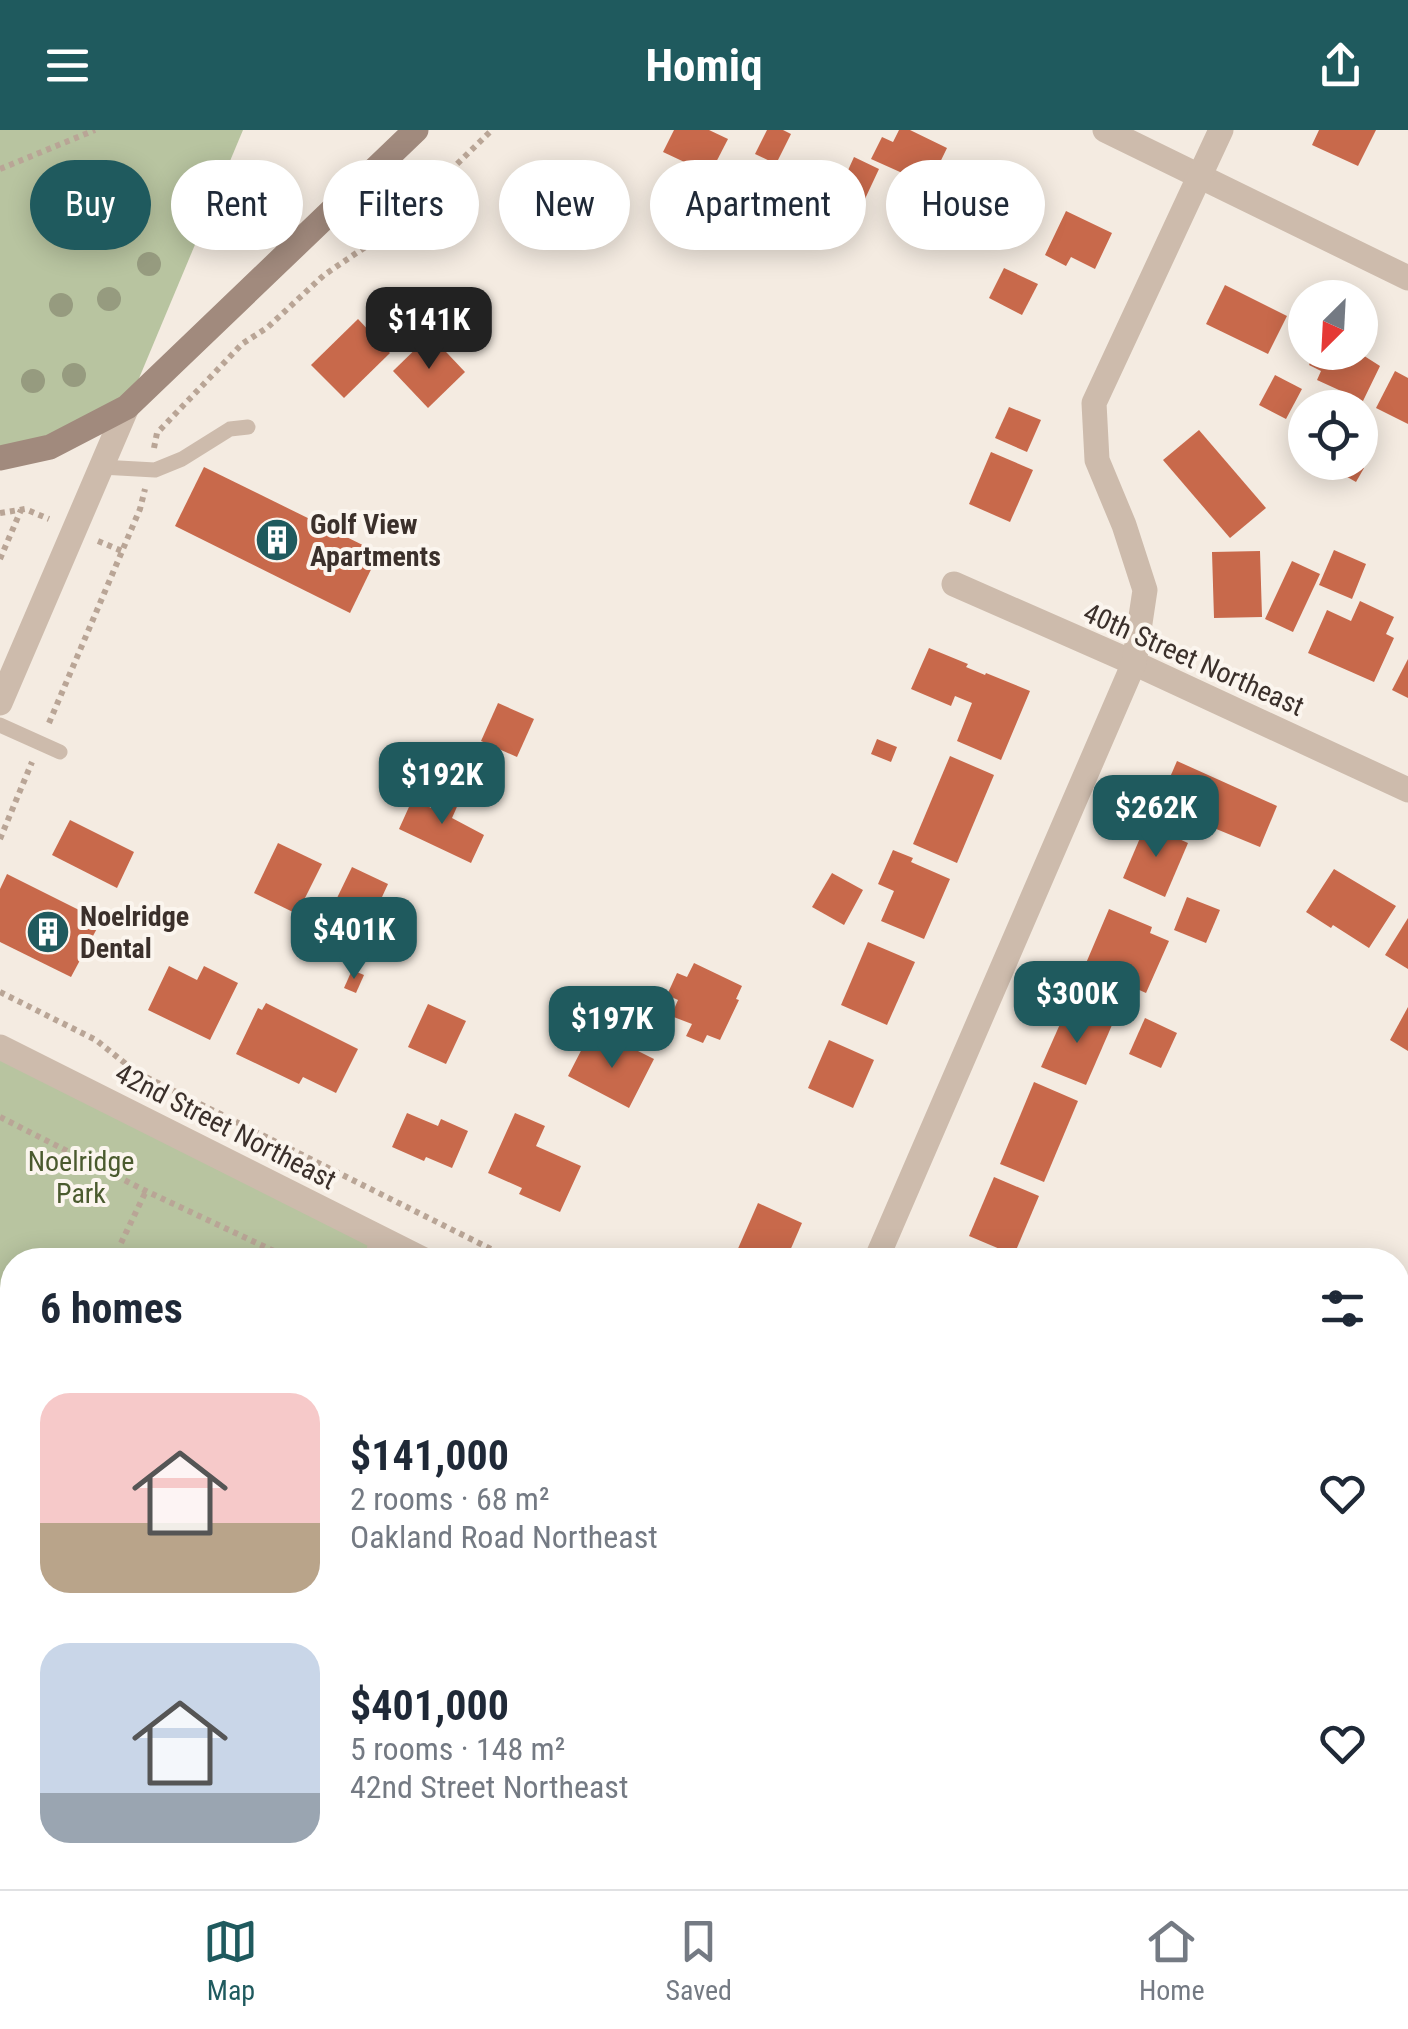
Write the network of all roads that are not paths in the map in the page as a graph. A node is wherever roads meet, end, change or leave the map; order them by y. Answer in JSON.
{"nodes":[{"id":1,"x":416,"y":130,"type":"edge"},
{"id":2,"x":1105,"y":130,"type":"edge"},
{"id":3,"x":1221,"y":130,"type":"edge"},
{"id":4,"x":1198,"y":175,"type":"junction"},
{"id":5,"x":1408,"y":278,"type":"edge"},
{"id":6,"x":127,"y":407,"type":"junction"},
{"id":7,"x":248,"y":427,"type":"dead end"},
{"id":8,"x":0,"y":458,"type":"edge"},
{"id":9,"x":101,"y":467,"type":"junction"},
{"id":10,"x":954,"y":584,"type":"dead end"},
{"id":11,"x":1134,"y":663,"type":"junction"},
{"id":12,"x":0,"y":703,"type":"edge"},
{"id":13,"x":0,"y":725,"type":"edge"},
{"id":14,"x":60,"y":752,"type":"dead end"},
{"id":15,"x":1408,"y":790,"type":"edge"},
{"id":16,"x":0,"y":1047,"type":"edge"},
{"id":17,"x":374,"y":1248,"type":"edge"},
{"id":18,"x":881,"y":1248,"type":"edge"}],
"edges":[{"from":1,"to":6,"type":"main road"},
{"from":2,"to":4,"type":"street"},
{"from":3,"to":4,"type":"street"},
{"from":4,"to":5,"type":"street"},
{"from":4,"to":11,"type":"street"},
{"from":6,"to":8,"type":"main road"},
{"from":6,"to":9,"type":"street"},
{"from":7,"to":9,"type":"lane"},
{"from":9,"to":12,"type":"street"},
{"from":10,"to":11,"type":"street","name":"40th Street Northeast"},
{"from":11,"to":15,"type":"street","name":"40th Street Northeast"},
{"from":11,"to":18,"type":"street"},
{"from":13,"to":14,"type":"lane"},
{"from":16,"to":17,"type":"street","name":"42nd Street Northeast"}]}
